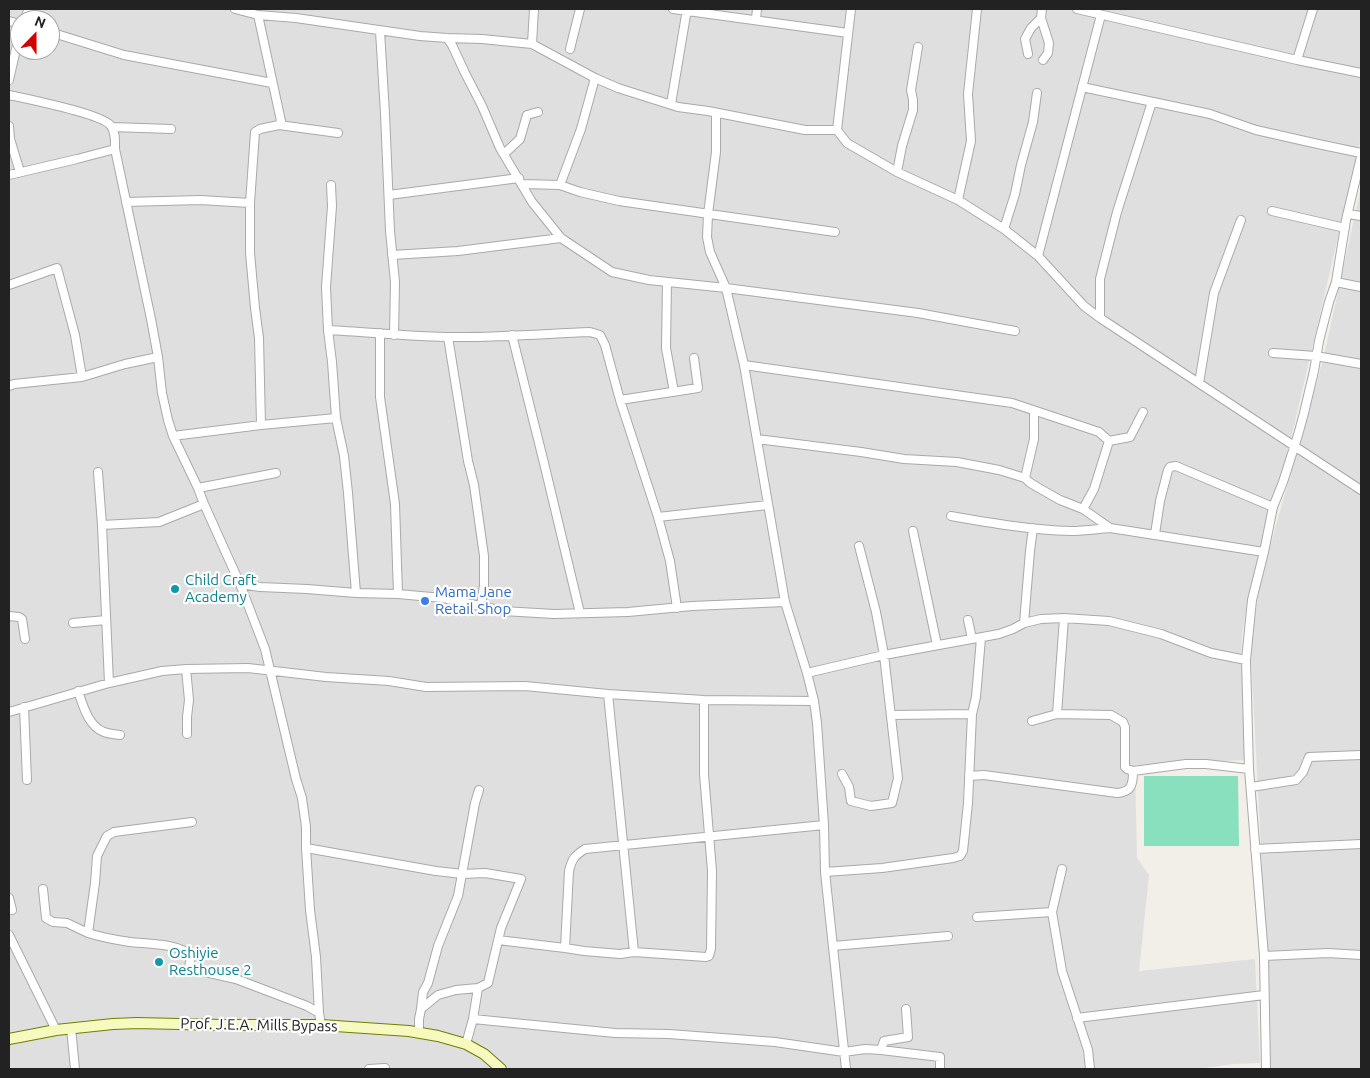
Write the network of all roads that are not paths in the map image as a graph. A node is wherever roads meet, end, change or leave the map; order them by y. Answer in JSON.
{"nodes":[{"id":1,"x":235,"y":9,"type":"edge"},
{"id":2,"x":298,"y":9,"type":"edge"},
{"id":3,"x":534,"y":9,"type":"edge"},
{"id":4,"x":580,"y":9,"type":"edge"},
{"id":5,"x":673,"y":9,"type":"edge"},
{"id":6,"x":757,"y":9,"type":"edge"},
{"id":7,"x":851,"y":9,"type":"edge"},
{"id":8,"x":976,"y":9,"type":"edge"},
{"id":9,"x":1042,"y":9,"type":"edge"},
{"id":10,"x":1077,"y":9,"type":"edge"},
{"id":11,"x":1313,"y":9,"type":"edge"},
{"id":12,"x":687,"y":10,"type":"edge"},
{"id":13,"x":258,"y":15,"type":"junction"},
{"id":14,"x":1101,"y":15,"type":"junction"},
{"id":15,"x":296,"y":18,"type":"junction"},
{"id":16,"x":1041,"y":18,"type":"junction"},
{"id":17,"x":756,"y":19,"type":"junction"},
{"id":18,"x":380,"y":31,"type":"junction"},
{"id":19,"x":848,"y":33,"type":"junction"},
{"id":20,"x":60,"y":35,"type":"edge"},
{"id":21,"x":448,"y":38,"type":"junction"},
{"id":22,"x":532,"y":44,"type":"junction"},
{"id":23,"x":918,"y":47,"type":"dead end"},
{"id":24,"x":570,"y":49,"type":"dead end"},
{"id":25,"x":1028,"y":54,"type":"dead end"},
{"id":26,"x":14,"y":60,"type":"edge"},
{"id":27,"x":1043,"y":60,"type":"dead end"},
{"id":28,"x":1296,"y":60,"type":"junction"},
{"id":29,"x":1361,"y":74,"type":"edge"},
{"id":30,"x":595,"y":78,"type":"junction"},
{"id":31,"x":9,"y":80,"type":"edge"},
{"id":32,"x":272,"y":83,"type":"junction"},
{"id":33,"x":1082,"y":87,"type":"junction"},
{"id":34,"x":1037,"y":93,"type":"dead end"},
{"id":35,"x":9,"y":95,"type":"edge"},
{"id":36,"x":1152,"y":102,"type":"junction"},
{"id":37,"x":671,"y":104,"type":"junction"},
{"id":38,"x":538,"y":112,"type":"dead end"},
{"id":39,"x":716,"y":113,"type":"junction"},
{"id":40,"x":279,"y":125,"type":"junction"},
{"id":41,"x":9,"y":126,"type":"edge"},
{"id":42,"x":112,"y":127,"type":"junction"},
{"id":43,"x":171,"y":129,"type":"dead end"},
{"id":44,"x":837,"y":130,"type":"junction"},
{"id":45,"x":338,"y":133,"type":"dead end"},
{"id":46,"x":115,"y":149,"type":"junction"},
{"id":47,"x":1361,"y":153,"type":"edge"},
{"id":48,"x":504,"y":154,"type":"junction"},
{"id":49,"x":1361,"y":157,"type":"edge"},
{"id":50,"x":20,"y":172,"type":"junction"},
{"id":51,"x":897,"y":172,"type":"junction"},
{"id":52,"x":9,"y":175,"type":"edge"},
{"id":53,"x":520,"y":181,"type":"junction"},
{"id":54,"x":331,"y":185,"type":"dead end"},
{"id":55,"x":560,"y":185,"type":"junction"},
{"id":56,"x":389,"y":195,"type":"junction"},
{"id":57,"x":958,"y":200,"type":"junction"},
{"id":58,"x":126,"y":202,"type":"junction"},
{"id":59,"x":250,"y":203,"type":"junction"},
{"id":60,"x":1272,"y":211,"type":"dead end"},
{"id":61,"x":708,"y":214,"type":"junction"},
{"id":62,"x":1348,"y":214,"type":"junction"},
{"id":63,"x":1361,"y":216,"type":"edge"},
{"id":64,"x":1241,"y":220,"type":"dead end"},
{"id":65,"x":1345,"y":228,"type":"junction"},
{"id":66,"x":1004,"y":229,"type":"junction"},
{"id":67,"x":835,"y":232,"type":"dead end"},
{"id":68,"x":561,"y":238,"type":"junction"},
{"id":69,"x":392,"y":255,"type":"junction"},
{"id":70,"x":1038,"y":256,"type":"junction"},
{"id":71,"x":668,"y":282,"type":"junction"},
{"id":72,"x":1336,"y":282,"type":"junction"},
{"id":73,"x":9,"y":285,"type":"edge"},
{"id":74,"x":1361,"y":287,"type":"edge"},
{"id":75,"x":726,"y":288,"type":"junction"},
{"id":76,"x":1100,"y":318,"type":"junction"},
{"id":77,"x":328,"y":330,"type":"junction"},
{"id":78,"x":1015,"y":331,"type":"dead end"},
{"id":79,"x":380,"y":333,"type":"junction"},
{"id":80,"x":394,"y":335,"type":"junction"},
{"id":81,"x":512,"y":335,"type":"junction"},
{"id":82,"x":448,"y":337,"type":"junction"},
{"id":83,"x":1273,"y":353,"type":"dead end"},
{"id":84,"x":1316,"y":356,"type":"junction"},
{"id":85,"x":158,"y":358,"type":"junction"},
{"id":86,"x":694,"y":358,"type":"dead end"},
{"id":87,"x":1361,"y":364,"type":"edge"},
{"id":88,"x":744,"y":365,"type":"junction"},
{"id":89,"x":82,"y":377,"type":"junction"},
{"id":90,"x":1199,"y":383,"type":"junction"},
{"id":91,"x":9,"y":386,"type":"edge"},
{"id":92,"x":674,"y":392,"type":"junction"},
{"id":93,"x":620,"y":400,"type":"junction"},
{"id":94,"x":1034,"y":411,"type":"junction"},
{"id":95,"x":1143,"y":412,"type":"dead end"},
{"id":96,"x":336,"y":418,"type":"junction"},
{"id":97,"x":261,"y":426,"type":"junction"},
{"id":98,"x":173,"y":436,"type":"junction"},
{"id":99,"x":757,"y":439,"type":"junction"},
{"id":100,"x":1109,"y":442,"type":"junction"},
{"id":101,"x":1294,"y":446,"type":"junction"},
{"id":102,"x":98,"y":472,"type":"dead end"},
{"id":103,"x":276,"y":473,"type":"dead end"},
{"id":104,"x":1025,"y":478,"type":"junction"},
{"id":105,"x":198,"y":488,"type":"junction"},
{"id":106,"x":1361,"y":490,"type":"edge"},
{"id":107,"x":204,"y":504,"type":"junction"},
{"id":108,"x":768,"y":505,"type":"junction"},
{"id":109,"x":1273,"y":507,"type":"junction"},
{"id":110,"x":1083,"y":509,"type":"junction"},
{"id":111,"x":951,"y":516,"type":"dead end"},
{"id":112,"x":658,"y":517,"type":"junction"},
{"id":113,"x":102,"y":525,"type":"junction"},
{"id":114,"x":1033,"y":528,"type":"junction"},
{"id":115,"x":1110,"y":528,"type":"junction"},
{"id":116,"x":913,"y":531,"type":"dead end"},
{"id":117,"x":1155,"y":534,"type":"junction"},
{"id":118,"x":859,"y":546,"type":"dead end"},
{"id":119,"x":1264,"y":552,"type":"junction"},
{"id":120,"x":240,"y":584,"type":"junction"},
{"id":121,"x":356,"y":593,"type":"junction"},
{"id":122,"x":398,"y":594,"type":"junction"},
{"id":123,"x":785,"y":602,"type":"junction"},
{"id":124,"x":481,"y":606,"type":"junction"},
{"id":125,"x":677,"y":608,"type":"junction"},
{"id":126,"x":580,"y":612,"type":"junction"},
{"id":127,"x":9,"y":616,"type":"edge"},
{"id":128,"x":1064,"y":618,"type":"junction"},
{"id":129,"x":106,"y":620,"type":"junction"},
{"id":130,"x":968,"y":620,"type":"dead end"},
{"id":131,"x":73,"y":623,"type":"dead end"},
{"id":132,"x":1024,"y":623,"type":"junction"},
{"id":133,"x":26,"y":638,"type":"dead end"},
{"id":134,"x":976,"y":639,"type":"junction"},
{"id":135,"x":937,"y":645,"type":"junction"},
{"id":136,"x":884,"y":655,"type":"junction"},
{"id":137,"x":1246,"y":660,"type":"junction"},
{"id":138,"x":186,"y":669,"type":"junction"},
{"id":139,"x":269,"y":670,"type":"junction"},
{"id":140,"x":807,"y":673,"type":"junction"},
{"id":141,"x":109,"y":683,"type":"junction"},
{"id":142,"x":78,"y":691,"type":"junction"},
{"id":143,"x":608,"y":694,"type":"junction"},
{"id":144,"x":704,"y":700,"type":"junction"},
{"id":145,"x":814,"y":701,"type":"junction"},
{"id":146,"x":24,"y":707,"type":"junction"},
{"id":147,"x":9,"y":712,"type":"edge"},
{"id":148,"x":972,"y":714,"type":"junction"},
{"id":149,"x":1057,"y":714,"type":"junction"},
{"id":150,"x":891,"y":715,"type":"junction"},
{"id":151,"x":1032,"y":721,"type":"dead end"},
{"id":152,"x":187,"y":734,"type":"dead end"},
{"id":153,"x":120,"y":735,"type":"dead end"},
{"id":154,"x":1361,"y":755,"type":"edge"},
{"id":155,"x":1249,"y":769,"type":"junction"},
{"id":156,"x":1133,"y":771,"type":"junction"},
{"id":157,"x":842,"y":774,"type":"dead end"},
{"id":158,"x":969,"y":776,"type":"junction"},
{"id":159,"x":27,"y":780,"type":"dead end"},
{"id":160,"x":1251,"y":787,"type":"junction"},
{"id":161,"x":479,"y":790,"type":"dead end"},
{"id":162,"x":192,"y":822,"type":"dead end"},
{"id":163,"x":824,"y":825,"type":"junction"},
{"id":164,"x":708,"y":837,"type":"junction"},
{"id":165,"x":1361,"y":844,"type":"edge"},
{"id":166,"x":624,"y":845,"type":"junction"},
{"id":167,"x":306,"y":848,"type":"junction"},
{"id":168,"x":1255,"y":849,"type":"junction"},
{"id":169,"x":1062,"y":868,"type":"dead end"},
{"id":170,"x":825,"y":872,"type":"junction"},
{"id":171,"x":463,"y":874,"type":"junction"},
{"id":172,"x":43,"y":889,"type":"dead end"},
{"id":173,"x":9,"y":898,"type":"edge"},
{"id":174,"x":12,"y":910,"type":"dead end"},
{"id":175,"x":1052,"y":912,"type":"junction"},
{"id":176,"x":977,"y":918,"type":"dead end"},
{"id":177,"x":88,"y":933,"type":"junction"},
{"id":178,"x":9,"y":935,"type":"edge"},
{"id":179,"x":948,"y":936,"type":"dead end"},
{"id":180,"x":498,"y":940,"type":"junction"},
{"id":181,"x":833,"y":946,"type":"junction"},
{"id":182,"x":565,"y":948,"type":"junction"},
{"id":183,"x":634,"y":952,"type":"junction"},
{"id":184,"x":1361,"y":955,"type":"edge"},
{"id":185,"x":1264,"y":956,"type":"junction"},
{"id":186,"x":478,"y":988,"type":"junction"},
{"id":187,"x":1264,"y":995,"type":"junction"},
{"id":188,"x":421,"y":1009,"type":"junction"},
{"id":189,"x":906,"y":1009,"type":"dead end"},
{"id":190,"x":319,"y":1013,"type":"junction"},
{"id":191,"x":1077,"y":1018,"type":"junction"},
{"id":192,"x":473,"y":1019,"type":"junction"},
{"id":193,"x":321,"y":1025,"type":"junction"},
{"id":194,"x":71,"y":1028,"type":"junction"},
{"id":195,"x":56,"y":1030,"type":"junction"},
{"id":196,"x":419,"y":1032,"type":"junction"},
{"id":197,"x":9,"y":1039,"type":"edge"},
{"id":198,"x":466,"y":1044,"type":"junction"},
{"id":199,"x":881,"y":1050,"type":"junction"},
{"id":200,"x":844,"y":1052,"type":"junction"},
{"id":201,"x":75,"y":1069,"type":"edge"},
{"id":202,"x":369,"y":1069,"type":"edge"},
{"id":203,"x":385,"y":1069,"type":"edge"},
{"id":204,"x":501,"y":1069,"type":"edge"},
{"id":205,"x":846,"y":1069,"type":"edge"},
{"id":206,"x":940,"y":1069,"type":"edge"},
{"id":207,"x":1090,"y":1069,"type":"edge"},
{"id":208,"x":1266,"y":1069,"type":"edge"}],
"edges":[{"from":1,"to":13,"type":"street"},
{"from":2,"to":15,"type":"street"},
{"from":3,"to":22,"type":"street"},
{"from":4,"to":24,"type":"street"},
{"from":5,"to":12,"type":"street"},
{"from":6,"to":17,"type":"street"},
{"from":7,"to":19,"type":"street"},
{"from":8,"to":57,"type":"street"},
{"from":9,"to":16,"type":"street"},
{"from":10,"to":14,"type":"street"},
{"from":11,"to":28,"type":"street"},
{"from":12,"to":17,"type":"street"},
{"from":12,"to":37,"type":"street"},
{"from":13,"to":15,"type":"street"},
{"from":13,"to":32,"type":"street"},
{"from":14,"to":28,"type":"street"},
{"from":14,"to":33,"type":"street"},
{"from":15,"to":18,"type":"street"},
{"from":16,"to":25,"type":"street"},
{"from":16,"to":27,"type":"street"},
{"from":17,"to":19,"type":"street"},
{"from":18,"to":21,"type":"street"},
{"from":18,"to":56,"type":"street"},
{"from":19,"to":44,"type":"street"},
{"from":20,"to":32,"type":"street"},
{"from":21,"to":22,"type":"street"},
{"from":21,"to":48,"type":"street"},
{"from":22,"to":30,"type":"street"},
{"from":23,"to":51,"type":"street"},
{"from":26,"to":31,"type":"street"},
{"from":28,"to":29,"type":"street"},
{"from":30,"to":37,"type":"street"},
{"from":30,"to":55,"type":"street"},
{"from":32,"to":40,"type":"street"},
{"from":33,"to":36,"type":"street"},
{"from":33,"to":70,"type":"street"},
{"from":34,"to":66,"type":"street"},
{"from":35,"to":42,"type":"street"},
{"from":36,"to":47,"type":"street"},
{"from":36,"to":76,"type":"street"},
{"from":37,"to":39,"type":"street"},
{"from":38,"to":48,"type":"street"},
{"from":39,"to":44,"type":"street"},
{"from":39,"to":61,"type":"street"},
{"from":40,"to":45,"type":"street"},
{"from":40,"to":59,"type":"street"},
{"from":41,"to":50,"type":"street"},
{"from":42,"to":43,"type":"street"},
{"from":42,"to":46,"type":"street"},
{"from":44,"to":51,"type":"street"},
{"from":46,"to":50,"type":"street"},
{"from":46,"to":58,"type":"street"},
{"from":48,"to":53,"type":"street"},
{"from":49,"to":62,"type":"street"},
{"from":50,"to":52,"type":"street"},
{"from":51,"to":57,"type":"street"},
{"from":53,"to":55,"type":"street"},
{"from":53,"to":56,"type":"street"},
{"from":53,"to":68,"type":"street"},
{"from":54,"to":77,"type":"street"},
{"from":55,"to":61,"type":"street"},
{"from":56,"to":69,"type":"street"},
{"from":57,"to":66,"type":"street"},
{"from":58,"to":59,"type":"street"},
{"from":58,"to":85,"type":"street"},
{"from":59,"to":97,"type":"street"},
{"from":60,"to":65,"type":"street"},
{"from":61,"to":67,"type":"street"},
{"from":61,"to":75,"type":"street"},
{"from":62,"to":63,"type":"street"},
{"from":62,"to":65,"type":"street"},
{"from":64,"to":90,"type":"street"},
{"from":65,"to":72,"type":"street"},
{"from":66,"to":70,"type":"street"},
{"from":68,"to":69,"type":"street"},
{"from":68,"to":71,"type":"street"},
{"from":69,"to":80,"type":"street"},
{"from":70,"to":76,"type":"street"},
{"from":71,"to":75,"type":"street"},
{"from":71,"to":92,"type":"street"},
{"from":72,"to":74,"type":"street"},
{"from":72,"to":84,"type":"street"},
{"from":73,"to":89,"type":"street"},
{"from":75,"to":78,"type":"street"},
{"from":75,"to":88,"type":"street"},
{"from":76,"to":90,"type":"street"},
{"from":77,"to":79,"type":"street"},
{"from":77,"to":96,"type":"street"},
{"from":79,"to":80,"type":"street"},
{"from":79,"to":122,"type":"street"},
{"from":80,"to":82,"type":"street"},
{"from":81,"to":82,"type":"street"},
{"from":81,"to":93,"type":"street"},
{"from":81,"to":126,"type":"street"},
{"from":82,"to":124,"type":"street"},
{"from":83,"to":84,"type":"street"},
{"from":84,"to":87,"type":"street"},
{"from":84,"to":101,"type":"street"},
{"from":85,"to":89,"type":"street"},
{"from":85,"to":98,"type":"street"},
{"from":86,"to":92,"type":"street"},
{"from":88,"to":94,"type":"street"},
{"from":88,"to":99,"type":"street"},
{"from":89,"to":91,"type":"street"},
{"from":90,"to":101,"type":"street"},
{"from":92,"to":93,"type":"street"},
{"from":93,"to":112,"type":"street"},
{"from":94,"to":100,"type":"street"},
{"from":94,"to":104,"type":"street"},
{"from":95,"to":100,"type":"street"},
{"from":96,"to":97,"type":"street"},
{"from":96,"to":121,"type":"street"},
{"from":97,"to":98,"type":"street"},
{"from":98,"to":105,"type":"street"},
{"from":99,"to":104,"type":"street"},
{"from":99,"to":108,"type":"street"},
{"from":100,"to":110,"type":"street"},
{"from":101,"to":106,"type":"street"},
{"from":101,"to":109,"type":"street"},
{"from":102,"to":113,"type":"street"},
{"from":103,"to":105,"type":"street"},
{"from":104,"to":110,"type":"street"},
{"from":105,"to":107,"type":"street"},
{"from":107,"to":113,"type":"street"},
{"from":107,"to":120,"type":"street"},
{"from":108,"to":112,"type":"street"},
{"from":108,"to":123,"type":"street"},
{"from":109,"to":117,"type":"street"},
{"from":109,"to":119,"type":"street"},
{"from":110,"to":115,"type":"street"},
{"from":111,"to":114,"type":"street"},
{"from":112,"to":125,"type":"street"},
{"from":113,"to":129,"type":"street"},
{"from":114,"to":115,"type":"street"},
{"from":114,"to":132,"type":"street"},
{"from":115,"to":117,"type":"street"},
{"from":116,"to":135,"type":"street"},
{"from":117,"to":119,"type":"street"},
{"from":118,"to":136,"type":"street"},
{"from":119,"to":137,"type":"street"},
{"from":120,"to":121,"type":"street"},
{"from":120,"to":139,"type":"street"},
{"from":121,"to":122,"type":"street"},
{"from":122,"to":124,"type":"street"},
{"from":123,"to":125,"type":"street"},
{"from":123,"to":140,"type":"street"},
{"from":124,"to":126,"type":"street"},
{"from":125,"to":126,"type":"street"},
{"from":127,"to":133,"type":"street"},
{"from":128,"to":132,"type":"street"},
{"from":128,"to":137,"type":"street"},
{"from":128,"to":149,"type":"street"},
{"from":129,"to":131,"type":"street"},
{"from":129,"to":141,"type":"street"},
{"from":130,"to":134,"type":"street"},
{"from":132,"to":134,"type":"street"},
{"from":134,"to":135,"type":"street"},
{"from":134,"to":148,"type":"street"},
{"from":135,"to":136,"type":"street"},
{"from":136,"to":140,"type":"street"},
{"from":136,"to":150,"type":"street"},
{"from":137,"to":155,"type":"street"},
{"from":138,"to":139,"type":"street"},
{"from":138,"to":141,"type":"street"},
{"from":138,"to":152,"type":"street"},
{"from":139,"to":143,"type":"street"},
{"from":139,"to":167,"type":"street"},
{"from":140,"to":145,"type":"street"},
{"from":141,"to":142,"type":"street"},
{"from":142,"to":146,"type":"street"},
{"from":142,"to":153,"type":"street"},
{"from":143,"to":144,"type":"street"},
{"from":143,"to":166,"type":"street"},
{"from":144,"to":145,"type":"street"},
{"from":144,"to":164,"type":"street"},
{"from":145,"to":163,"type":"street"},
{"from":146,"to":147,"type":"street"},
{"from":146,"to":159,"type":"street"},
{"from":148,"to":150,"type":"street"},
{"from":148,"to":158,"type":"street"},
{"from":149,"to":151,"type":"street"},
{"from":149,"to":156,"type":"street"},
{"from":150,"to":157,"type":"street"},
{"from":154,"to":160,"type":"street"},
{"from":155,"to":156,"type":"street"},
{"from":155,"to":160,"type":"street"},
{"from":156,"to":158,"type":"street"},
{"from":158,"to":170,"type":"street"},
{"from":160,"to":168,"type":"street"},
{"from":161,"to":171,"type":"street"},
{"from":162,"to":177,"type":"street"},
{"from":163,"to":164,"type":"street"},
{"from":163,"to":170,"type":"street"},
{"from":164,"to":166,"type":"street"},
{"from":164,"to":183,"type":"street"},
{"from":165,"to":168,"type":"street"},
{"from":166,"to":182,"type":"street"},
{"from":166,"to":183,"type":"street"},
{"from":167,"to":171,"type":"street"},
{"from":167,"to":190,"type":"street"},
{"from":168,"to":185,"type":"street"},
{"from":169,"to":175,"type":"street"},
{"from":170,"to":181,"type":"street"},
{"from":171,"to":180,"type":"street"},
{"from":171,"to":188,"type":"street"},
{"from":172,"to":177,"type":"street"},
{"from":173,"to":174,"type":"street"},
{"from":175,"to":176,"type":"street"},
{"from":175,"to":191,"type":"street"},
{"from":177,"to":190,"type":"street"},
{"from":178,"to":195,"type":"street"},
{"from":179,"to":181,"type":"street"},
{"from":180,"to":182,"type":"street"},
{"from":180,"to":186,"type":"street"},
{"from":181,"to":200,"type":"street"},
{"from":182,"to":183,"type":"street"},
{"from":184,"to":185,"type":"street"},
{"from":185,"to":187,"type":"street"},
{"from":186,"to":188,"type":"street"},
{"from":186,"to":192,"type":"street"},
{"from":187,"to":191,"type":"street"},
{"from":187,"to":208,"type":"street"},
{"from":188,"to":196,"type":"street"},
{"from":189,"to":199,"type":"street"},
{"from":190,"to":193,"type":"street"},
{"from":191,"to":207,"type":"street"},
{"from":192,"to":198,"type":"street"},
{"from":192,"to":200,"type":"street"},
{"from":193,"to":194,"type":"street","name":"Prof. J.E.A. Mills Bypass"},
{"from":193,"to":196,"type":"street","name":"Prof. J.E.A. Mills Bypass"},
{"from":194,"to":195,"type":"street","name":"Prof. J.E.A. Mills Bypass"},
{"from":194,"to":201,"type":"street"},
{"from":195,"to":197,"type":"street","name":"Prof. J.E.A. Mills Bypass"},
{"from":196,"to":198,"type":"street","name":"Prof. J.E.A. Mills Bypass"},
{"from":198,"to":204,"type":"street","name":"Prof. J.E.A. Mills Bypass"},
{"from":199,"to":200,"type":"street"},
{"from":199,"to":206,"type":"street"},
{"from":200,"to":205,"type":"street"},
{"from":202,"to":203,"type":"street"}]}
